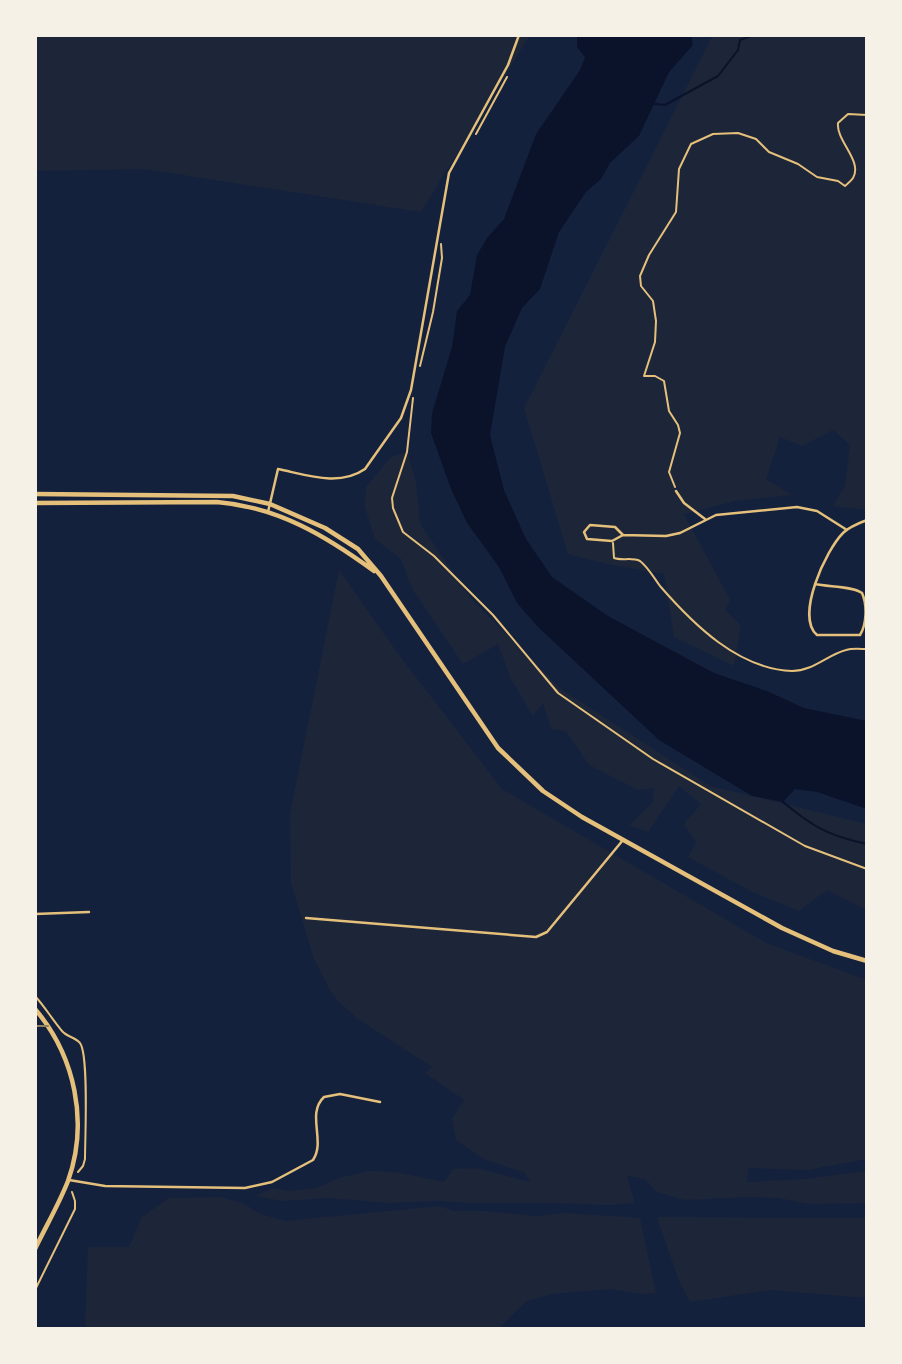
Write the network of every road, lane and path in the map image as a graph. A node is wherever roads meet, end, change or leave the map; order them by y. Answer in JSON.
{"nodes":[{"id":1,"x":519,"y":35,"type":"edge"},
{"id":2,"x":511,"y":67,"type":"dead end"},
{"id":3,"x":867,"y":115,"type":"edge"},
{"id":4,"x":475,"y":136,"type":"dead end"},
{"id":5,"x":440,"y":241,"type":"dead end"},
{"id":6,"x":418,"y":376,"type":"dead end"},
{"id":7,"x":415,"y":390,"type":"dead end"},
{"id":8,"x":676,"y":491,"type":"joint"},
{"id":9,"x":35,"y":494,"type":"edge"},
{"id":10,"x":35,"y":503,"type":"edge"},
{"id":11,"x":270,"y":504,"type":"junction"},
{"id":12,"x":268,"y":512,"type":"junction"},
{"id":13,"x":705,"y":519,"type":"junction"},
{"id":14,"x":867,"y":520,"type":"edge"},
{"id":15,"x":847,"y":530,"type":"junction"},
{"id":16,"x":623,"y":535,"type":"junction"},
{"id":17,"x":613,"y":541,"type":"junction"},
{"id":18,"x":381,"y":576,"type":"junction"},
{"id":19,"x":815,"y":584,"type":"junction"},
{"id":20,"x":867,"y":649,"type":"edge"},
{"id":21,"x":623,"y":841,"type":"junction"},
{"id":22,"x":867,"y":869,"type":"edge"},
{"id":23,"x":89,"y":912,"type":"dead end"},
{"id":24,"x":35,"y":914,"type":"edge"},
{"id":25,"x":306,"y":918,"type":"dead end"},
{"id":26,"x":867,"y":961,"type":"edge"},
{"id":27,"x":35,"y":1009,"type":"edge"},
{"id":28,"x":380,"y":1102,"type":"dead end"},
{"id":29,"x":68,"y":1180,"type":"junction"},
{"id":30,"x":72,"y":1192,"type":"dead end"},
{"id":31,"x":35,"y":1249,"type":"edge"},
{"id":32,"x":35,"y":1290,"type":"edge"}],
"edges":[{"from":1,"to":11,"type":"street"},
{"from":2,"to":4,"type":"path"},
{"from":3,"to":8,"type":"path"},
{"from":5,"to":6,"type":"path"},
{"from":7,"to":22,"type":"path"},
{"from":8,"to":13,"type":"street"},
{"from":9,"to":11,"type":"main road"},
{"from":10,"to":12,"type":"main road"},
{"from":11,"to":12,"type":"street"},
{"from":11,"to":18,"type":"main road"},
{"from":12,"to":18,"type":"main road"},
{"from":13,"to":15,"type":"street"},
{"from":13,"to":16,"type":"street"},
{"from":14,"to":15,"type":"street"},
{"from":15,"to":19,"type":"street"},
{"from":16,"to":17,"type":"street"},
{"from":16,"to":17,"type":"street"},
{"from":17,"to":20,"type":"path"},
{"from":18,"to":21,"type":"main road"},
{"from":19,"to":19,"type":"street"},
{"from":21,"to":25,"type":"street"},
{"from":21,"to":26,"type":"main road"},
{"from":23,"to":24,"type":"street"},
{"from":27,"to":29,"type":"main road"},
{"from":28,"to":29,"type":"street"},
{"from":29,"to":31,"type":"main road"},
{"from":30,"to":32,"type":"path"}]}
